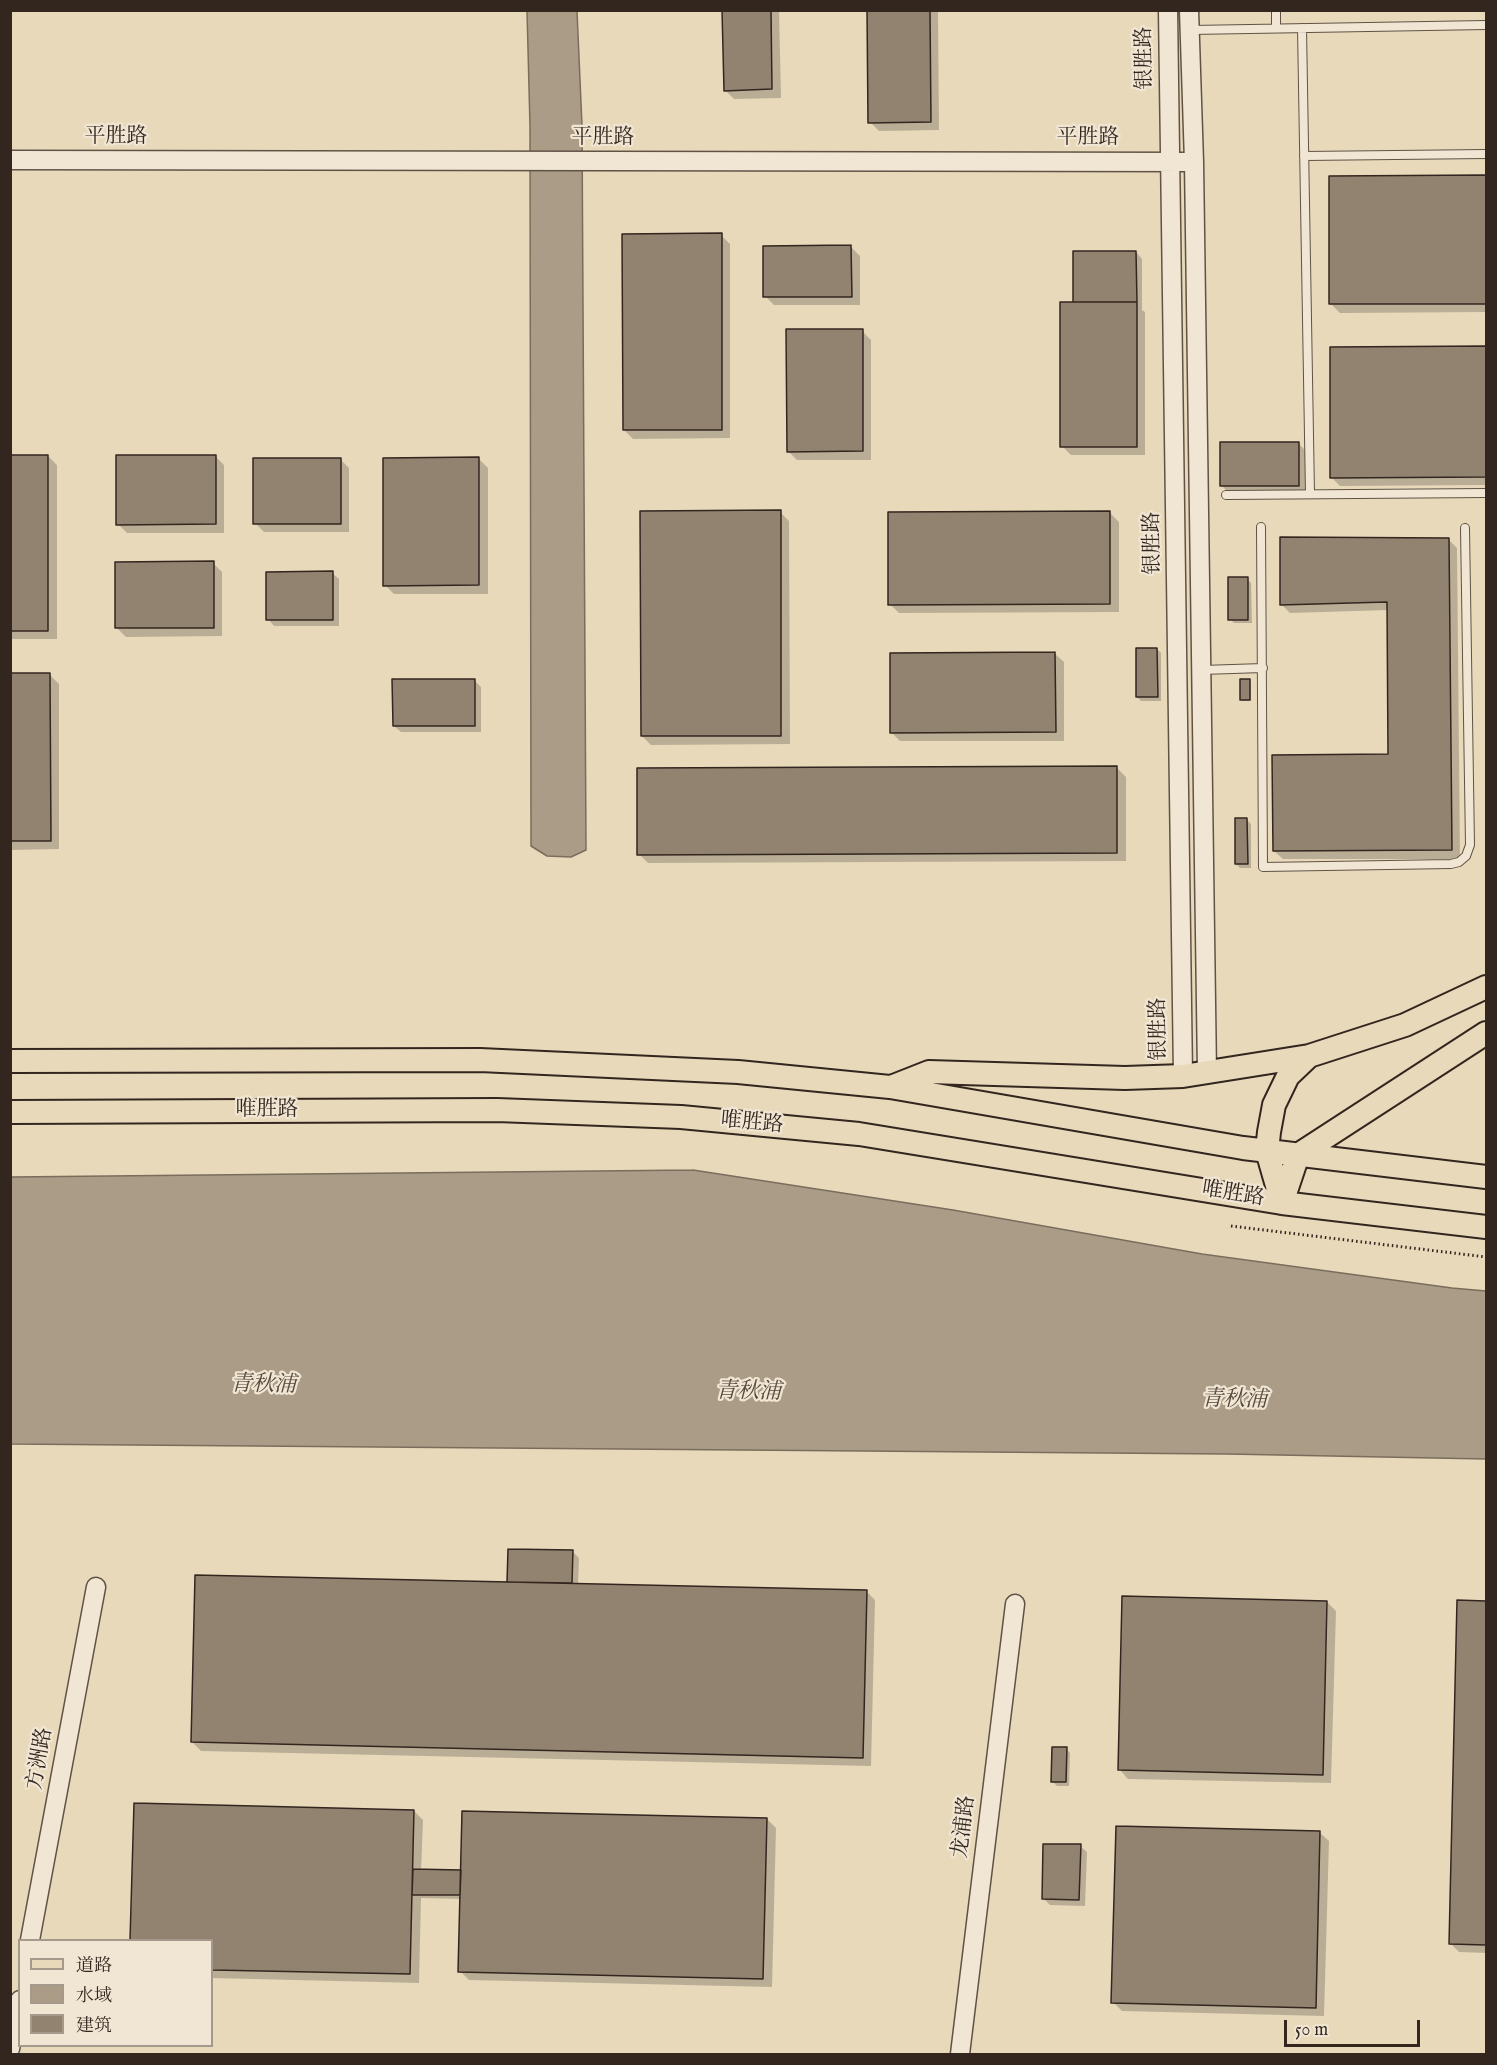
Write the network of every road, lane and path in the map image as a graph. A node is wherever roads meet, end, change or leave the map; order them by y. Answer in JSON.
{"nodes":[{"id":1,"x":1168,"y":10,"type":"edge"},
{"id":2,"x":1189,"y":10,"type":"edge"},
{"id":3,"x":1276,"y":10,"type":"edge"},
{"id":4,"x":1486,"y":25,"type":"edge"},
{"id":5,"x":1276,"y":28,"type":"junction"},
{"id":6,"x":1302,"y":28,"type":"junction"},
{"id":7,"x":1190,"y":30,"type":"junction"},
{"id":8,"x":1486,"y":154,"type":"edge"},
{"id":9,"x":1304,"y":156,"type":"junction"},
{"id":10,"x":10,"y":160,"type":"edge"},
{"id":11,"x":1170,"y":161,"type":"junction"},
{"id":12,"x":1194,"y":162,"type":"junction"},
{"id":13,"x":1486,"y":493,"type":"edge"},
{"id":14,"x":1310,"y":494,"type":"junction"},
{"id":15,"x":1226,"y":495,"type":"dead end"},
{"id":16,"x":1261,"y":527,"type":"dead end"},
{"id":17,"x":1465,"y":528,"type":"dead end"},
{"id":18,"x":1263,"y":668,"type":"junction"},
{"id":19,"x":1202,"y":670,"type":"junction"},
{"id":20,"x":1486,"y":987,"type":"edge"},
{"id":21,"x":1486,"y":1033,"type":"edge"},
{"id":22,"x":1309,"y":1056,"type":"junction"},
{"id":23,"x":10,"y":1061,"type":"edge"},
{"id":24,"x":1207,"y":1073,"type":"junction"},
{"id":25,"x":1183,"y":1076,"type":"junction"},
{"id":26,"x":890,"y":1087,"type":"junction"},
{"id":27,"x":10,"y":1112,"type":"edge"},
{"id":28,"x":1267,"y":1151,"type":"junction"},
{"id":29,"x":1298,"y":1155,"type":"junction"},
{"id":30,"x":1486,"y":1177,"type":"edge"},
{"id":31,"x":1282,"y":1203,"type":"junction"},
{"id":32,"x":1232,"y":1226,"type":"dead end"},
{"id":33,"x":1486,"y":1227,"type":"edge"},
{"id":34,"x":1486,"y":1257,"type":"edge"},
{"id":35,"x":96,"y":1587,"type":"dead end"},
{"id":36,"x":1015,"y":1604,"type":"dead end"},
{"id":37,"x":30,"y":1939,"type":"edge"},
{"id":38,"x":18,"y":2010,"type":"edge"},
{"id":39,"x":10,"y":2049,"type":"edge"},
{"id":40,"x":960,"y":2055,"type":"edge"}],
"edges":[{"from":1,"to":11,"type":"street","name":"银胜路"},
{"from":2,"to":7,"type":"street"},
{"from":3,"to":5,"type":"lane"},
{"from":4,"to":6,"type":"lane"},
{"from":5,"to":6,"type":"lane"},
{"from":5,"to":7,"type":"lane"},
{"from":6,"to":9,"type":"lane"},
{"from":7,"to":12,"type":"street"},
{"from":8,"to":9,"type":"lane"},
{"from":9,"to":14,"type":"lane"},
{"from":10,"to":11,"type":"street","name":"平胜路"},
{"from":11,"to":12,"type":"street","name":"平胜路"},
{"from":11,"to":25,"type":"street","name":"银胜路"},
{"from":12,"to":19,"type":"street"},
{"from":13,"to":14,"type":"lane"},
{"from":14,"to":15,"type":"lane"},
{"from":16,"to":18,"type":"lane"},
{"from":17,"to":18,"type":"lane"},
{"from":18,"to":19,"type":"lane"},
{"from":19,"to":24,"type":"street"},
{"from":20,"to":22,"type":"main road"},
{"from":21,"to":29,"type":"main road"},
{"from":22,"to":24,"type":"main road"},
{"from":22,"to":28,"type":"main road"},
{"from":23,"to":26,"type":"main road"},
{"from":24,"to":25,"type":"main road"},
{"from":25,"to":26,"type":"main road"},
{"from":26,"to":28,"type":"main road"},
{"from":27,"to":31,"type":"main road","name":"唯胜路"},
{"from":28,"to":29,"type":"main road"},
{"from":28,"to":31,"type":"main road"},
{"from":29,"to":30,"type":"main road"},
{"from":29,"to":31,"type":"main road"},
{"from":31,"to":33,"type":"main road","name":"唯胜路"},
{"from":32,"to":34,"type":"path"},
{"from":35,"to":37,"type":"street","name":"方洲路"},
{"from":36,"to":40,"type":"street","name":"龙浦路"},
{"from":38,"to":39,"type":"street"}]}
